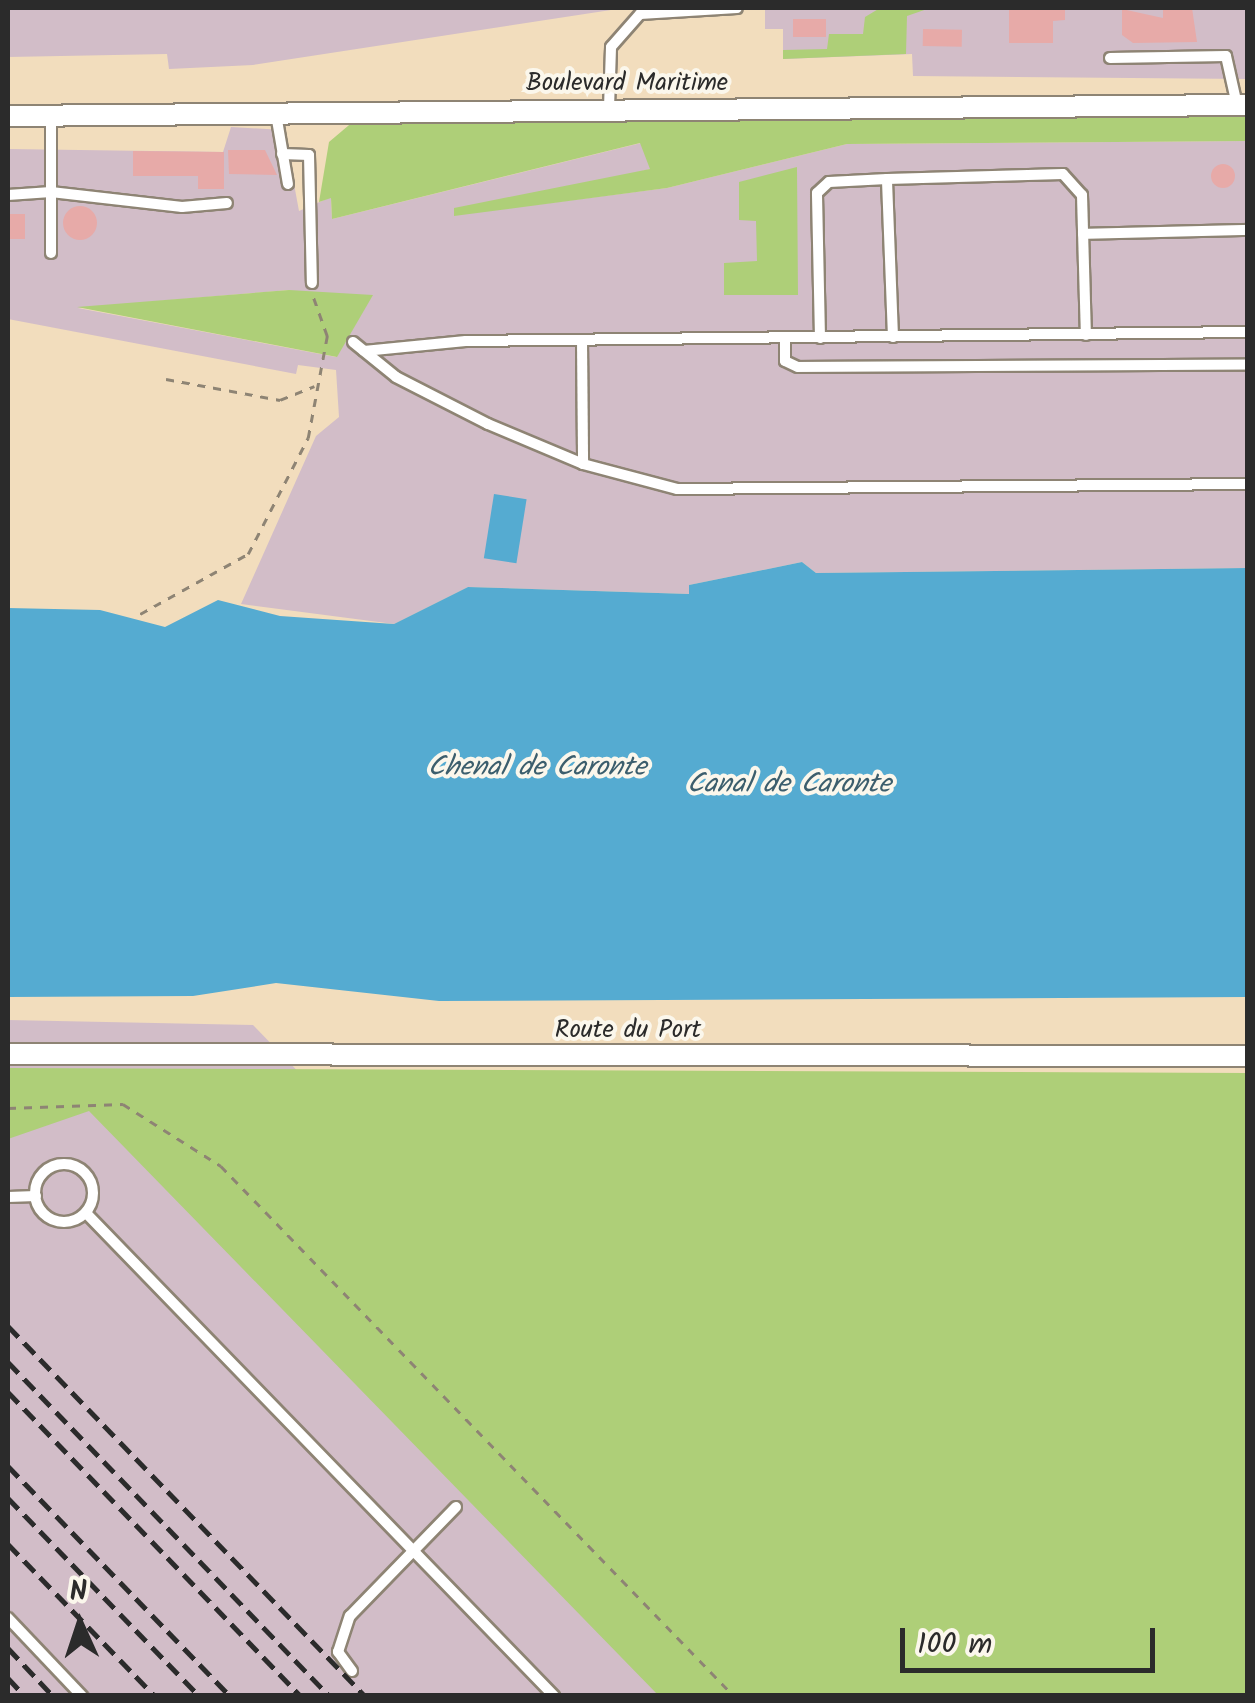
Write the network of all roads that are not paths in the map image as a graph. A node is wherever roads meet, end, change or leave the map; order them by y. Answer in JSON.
{"nodes":[{"id":1,"x":737,"y":8,"type":"edge"},
{"id":2,"x":1110,"y":58,"type":"dead end"},
{"id":3,"x":1242,"y":106,"type":"edge"},
{"id":4,"x":609,"y":108,"type":"junction"},
{"id":5,"x":276,"y":113,"type":"junction"},
{"id":6,"x":51,"y":114,"type":"junction"},
{"id":7,"x":8,"y":116,"type":"edge"},
{"id":8,"x":282,"y":154,"type":"junction"},
{"id":9,"x":887,"y":179,"type":"junction"},
{"id":10,"x":288,"y":184,"type":"dead end"},
{"id":11,"x":51,"y":192,"type":"junction"},
{"id":12,"x":8,"y":195,"type":"edge"},
{"id":13,"x":228,"y":203,"type":"dead end"},
{"id":14,"x":1248,"y":230,"type":"edge"},
{"id":15,"x":1083,"y":234,"type":"junction"},
{"id":16,"x":51,"y":253,"type":"dead end"},
{"id":17,"x":312,"y":283,"type":"road end"},
{"id":18,"x":1248,"y":332,"type":"edge"},
{"id":19,"x":1086,"y":334,"type":"junction"},
{"id":20,"x":893,"y":337,"type":"junction"},
{"id":21,"x":820,"y":338,"type":"junction"},
{"id":22,"x":785,"y":339,"type":"junction"},
{"id":23,"x":582,"y":340,"type":"junction"},
{"id":24,"x":353,"y":342,"type":"dead end"},
{"id":25,"x":364,"y":352,"type":"junction"},
{"id":26,"x":1248,"y":365,"type":"edge"},
{"id":27,"x":583,"y":464,"type":"junction"},
{"id":28,"x":1248,"y":484,"type":"edge"},
{"id":29,"x":8,"y":1054,"type":"edge"},
{"id":30,"x":1248,"y":1056,"type":"edge"},
{"id":31,"x":36,"y":1196,"type":"junction"},
{"id":32,"x":8,"y":1197,"type":"edge"},
{"id":33,"x":86,"y":1212,"type":"junction"},
{"id":34,"x":456,"y":1507,"type":"dead end"},
{"id":35,"x":412,"y":1549,"type":"junction"},
{"id":36,"x":8,"y":1618,"type":"edge"},
{"id":37,"x":352,"y":1671,"type":"dead end"},
{"id":38,"x":82,"y":1696,"type":"edge"},
{"id":39,"x":554,"y":1696,"type":"edge"}],
"edges":[{"from":1,"to":4,"type":"lane"},
{"from":2,"to":3,"type":"lane"},
{"from":3,"to":4,"type":"street","name":"Boulevard Maritime"},
{"from":4,"to":5,"type":"street","name":"Boulevard Maritime"},
{"from":5,"to":6,"type":"street","name":"Boulevard Maritime"},
{"from":5,"to":8,"type":"lane"},
{"from":6,"to":7,"type":"street","name":"Boulevard Maritime"},
{"from":6,"to":11,"type":"lane"},
{"from":8,"to":10,"type":"lane"},
{"from":8,"to":17,"type":"lane"},
{"from":9,"to":15,"type":"lane"},
{"from":9,"to":20,"type":"lane"},
{"from":9,"to":21,"type":"lane"},
{"from":11,"to":12,"type":"lane"},
{"from":11,"to":13,"type":"lane"},
{"from":11,"to":16,"type":"lane"},
{"from":14,"to":15,"type":"lane"},
{"from":15,"to":19,"type":"lane"},
{"from":18,"to":19,"type":"lane"},
{"from":19,"to":20,"type":"lane"},
{"from":20,"to":21,"type":"lane"},
{"from":21,"to":22,"type":"lane"},
{"from":22,"to":23,"type":"lane"},
{"from":22,"to":26,"type":"lane"},
{"from":23,"to":25,"type":"lane"},
{"from":23,"to":27,"type":"lane"},
{"from":24,"to":25,"type":"lane"},
{"from":25,"to":27,"type":"lane"},
{"from":27,"to":28,"type":"lane"},
{"from":29,"to":30,"type":"street","name":"Route du Port"},
{"from":31,"to":32,"type":"lane"},
{"from":31,"to":33,"type":"lane"},
{"from":31,"to":33,"type":"lane"},
{"from":33,"to":35,"type":"lane"},
{"from":34,"to":35,"type":"lane"},
{"from":35,"to":37,"type":"lane"},
{"from":35,"to":39,"type":"lane"},
{"from":36,"to":38,"type":"lane"}]}
